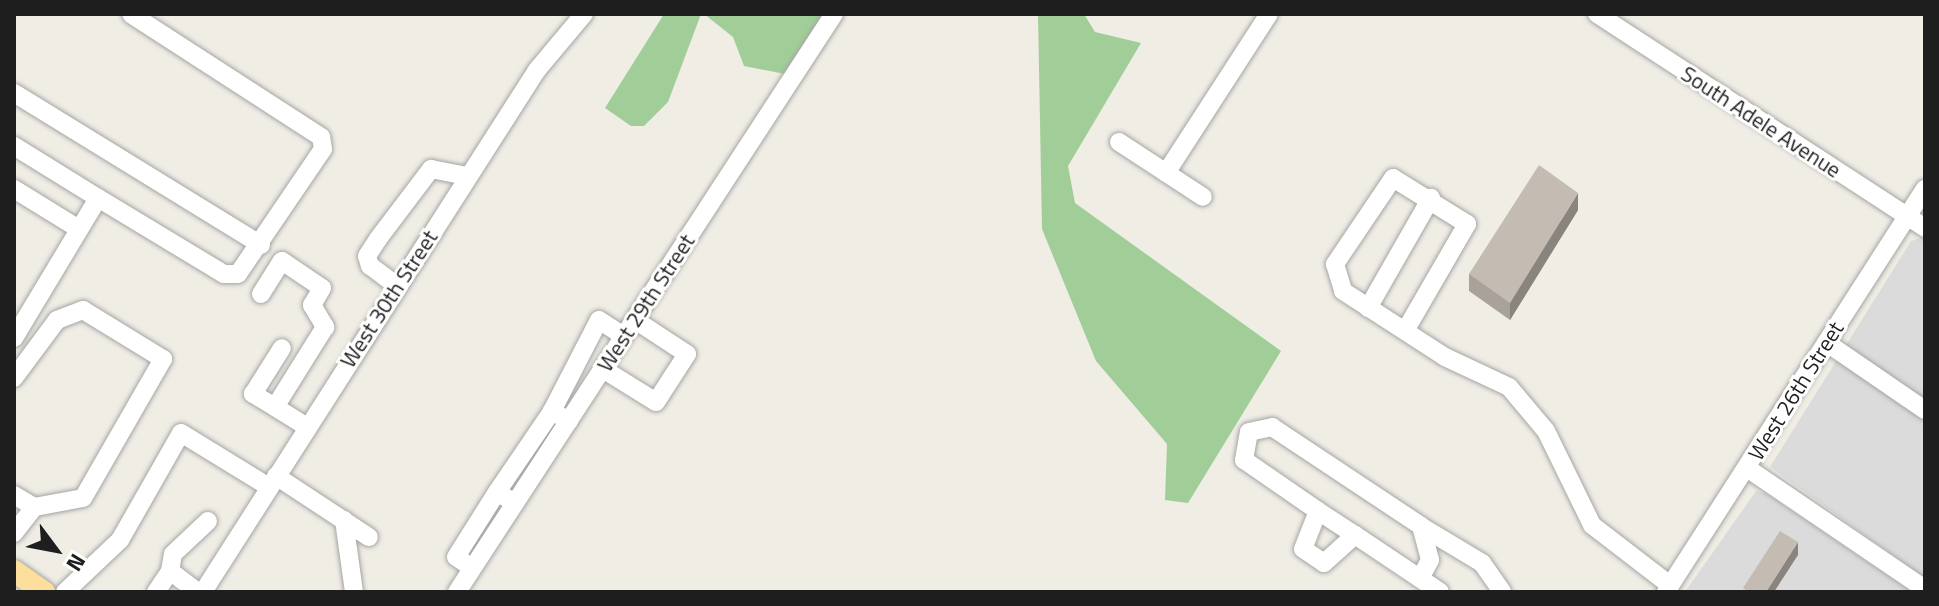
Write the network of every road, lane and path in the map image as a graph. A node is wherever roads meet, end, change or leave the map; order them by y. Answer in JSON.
{"nodes":[{"id":1,"x":131,"y":14,"type":"edge"},
{"id":2,"x":584,"y":14,"type":"edge"},
{"id":3,"x":834,"y":14,"type":"edge"},
{"id":4,"x":1269,"y":14,"type":"edge"},
{"id":5,"x":1597,"y":14,"type":"edge"},
{"id":6,"x":14,"y":93,"type":"edge"},
{"id":7,"x":1119,"y":142,"type":"dead end"},
{"id":8,"x":14,"y":146,"type":"edge"},
{"id":9,"x":1166,"y":173,"type":"junction"},
{"id":10,"x":467,"y":176,"type":"junction"},
{"id":11,"x":14,"y":189,"type":"edge"},
{"id":12,"x":1925,"y":189,"type":"edge"},
{"id":13,"x":1203,"y":197,"type":"dead end"},
{"id":14,"x":98,"y":198,"type":"junction"},
{"id":15,"x":1431,"y":198,"type":"junction"},
{"id":16,"x":1908,"y":216,"type":"junction"},
{"id":17,"x":1925,"y":228,"type":"edge"},
{"id":18,"x":79,"y":229,"type":"junction"},
{"id":19,"x":261,"y":245,"type":"junction"},
{"id":20,"x":397,"y":286,"type":"junction"},
{"id":21,"x":261,"y":294,"type":"dead end"},
{"id":22,"x":1368,"y":308,"type":"junction"},
{"id":23,"x":635,"y":320,"type":"junction"},
{"id":24,"x":1405,"y":331,"type":"junction"},
{"id":25,"x":624,"y":336,"type":"junction"},
{"id":26,"x":14,"y":338,"type":"edge"},
{"id":27,"x":1827,"y":343,"type":"junction"},
{"id":28,"x":282,"y":348,"type":"dead end"},
{"id":29,"x":603,"y":369,"type":"junction"},
{"id":30,"x":14,"y":378,"type":"edge"},
{"id":31,"x":275,"y":407,"type":"junction"},
{"id":32,"x":1925,"y":410,"type":"edge"},
{"id":33,"x":552,"y":411,"type":"junction"},
{"id":34,"x":569,"y":421,"type":"junction"},
{"id":35,"x":307,"y":427,"type":"junction"},
{"id":36,"x":1747,"y":468,"type":"junction"},
{"id":37,"x":272,"y":481,"type":"junction"},
{"id":38,"x":497,"y":492,"type":"junction"},
{"id":39,"x":20,"y":501,"type":"edge"},
{"id":40,"x":515,"y":503,"type":"junction"},
{"id":41,"x":1318,"y":511,"type":"junction"},
{"id":42,"x":344,"y":520,"type":"junction"},
{"id":43,"x":208,"y":521,"type":"dead end"},
{"id":44,"x":1421,"y":526,"type":"junction"},
{"id":45,"x":14,"y":533,"type":"edge"},
{"id":46,"x":1355,"y":535,"type":"junction"},
{"id":47,"x":369,"y":537,"type":"dead end"},
{"id":48,"x":472,"y":568,"type":"junction"},
{"id":49,"x":14,"y":571,"type":"edge"},
{"id":50,"x":170,"y":571,"type":"junction"},
{"id":51,"x":1420,"y":579,"type":"junction"},
{"id":52,"x":1668,"y":589,"type":"edge"},
{"id":53,"x":1925,"y":589,"type":"edge"},
{"id":54,"x":44,"y":592,"type":"edge"},
{"id":55,"x":65,"y":592,"type":"edge"},
{"id":56,"x":156,"y":592,"type":"edge"},
{"id":57,"x":200,"y":592,"type":"edge"},
{"id":58,"x":354,"y":592,"type":"edge"},
{"id":59,"x":457,"y":592,"type":"edge"},
{"id":60,"x":1440,"y":592,"type":"edge"},
{"id":61,"x":1502,"y":592,"type":"edge"}],
"edges":[{"from":1,"to":19,"type":"street"},
{"from":2,"to":10,"type":"street","name":"West 30th Street"},
{"from":3,"to":23,"type":"street","name":"West 29th Street"},
{"from":4,"to":9,"type":"street"},
{"from":5,"to":16,"type":"street","name":"South Adele Avenue"},
{"from":6,"to":19,"type":"street"},
{"from":7,"to":9,"type":"street"},
{"from":8,"to":14,"type":"street"},
{"from":9,"to":13,"type":"street"},
{"from":10,"to":20,"type":"street","name":"West 30th Street"},
{"from":10,"to":20,"type":"street"},
{"from":11,"to":18,"type":"street"},
{"from":12,"to":16,"type":"street","name":"West 26th Street"},
{"from":14,"to":18,"type":"street"},
{"from":14,"to":19,"type":"street"},
{"from":15,"to":22,"type":"street"},
{"from":15,"to":22,"type":"street"},
{"from":15,"to":24,"type":"street"},
{"from":16,"to":17,"type":"street","name":"South Adele Avenue"},
{"from":16,"to":27,"type":"street","name":"West 26th Street"},
{"from":18,"to":26,"type":"street"},
{"from":20,"to":35,"type":"street","name":"West 30th Street"},
{"from":21,"to":31,"type":"street"},
{"from":22,"to":24,"type":"street"},
{"from":23,"to":25,"type":"street","name":"West 29th Street"},
{"from":23,"to":29,"type":"street"},
{"from":24,"to":52,"type":"street"},
{"from":25,"to":29,"type":"street","name":"West 29th Street"},
{"from":25,"to":33,"type":"street"},
{"from":27,"to":32,"type":"street"},
{"from":27,"to":36,"type":"street","name":"West 26th Street"},
{"from":28,"to":31,"type":"street"},
{"from":29,"to":34,"type":"street","name":"West 29th Street"},
{"from":30,"to":39,"type":"street"},
{"from":31,"to":35,"type":"street"},
{"from":33,"to":34,"type":"street"},
{"from":33,"to":38,"type":"street"},
{"from":34,"to":40,"type":"street","name":"West 29th Street"},
{"from":35,"to":37,"type":"street","name":"West 30th Street"},
{"from":36,"to":52,"type":"street","name":"West 26th Street"},
{"from":36,"to":53,"type":"street"},
{"from":37,"to":42,"type":"street"},
{"from":37,"to":55,"type":"street"},
{"from":37,"to":57,"type":"street","name":"West 30th Street"},
{"from":38,"to":40,"type":"street"},
{"from":38,"to":48,"type":"street"},
{"from":39,"to":45,"type":"street"},
{"from":40,"to":48,"type":"street","name":"West 29th Street"},
{"from":41,"to":44,"type":"street"},
{"from":41,"to":46,"type":"street"},
{"from":41,"to":46,"type":"street"},
{"from":42,"to":47,"type":"street"},
{"from":42,"to":58,"type":"street"},
{"from":43,"to":50,"type":"street"},
{"from":44,"to":51,"type":"street"},
{"from":44,"to":61,"type":"street"},
{"from":46,"to":51,"type":"street"},
{"from":48,"to":59,"type":"street","name":"West 29th Street"},
{"from":49,"to":54,"type":"main road"},
{"from":50,"to":56,"type":"street"},
{"from":50,"to":57,"type":"street"},
{"from":51,"to":60,"type":"street"}]}
